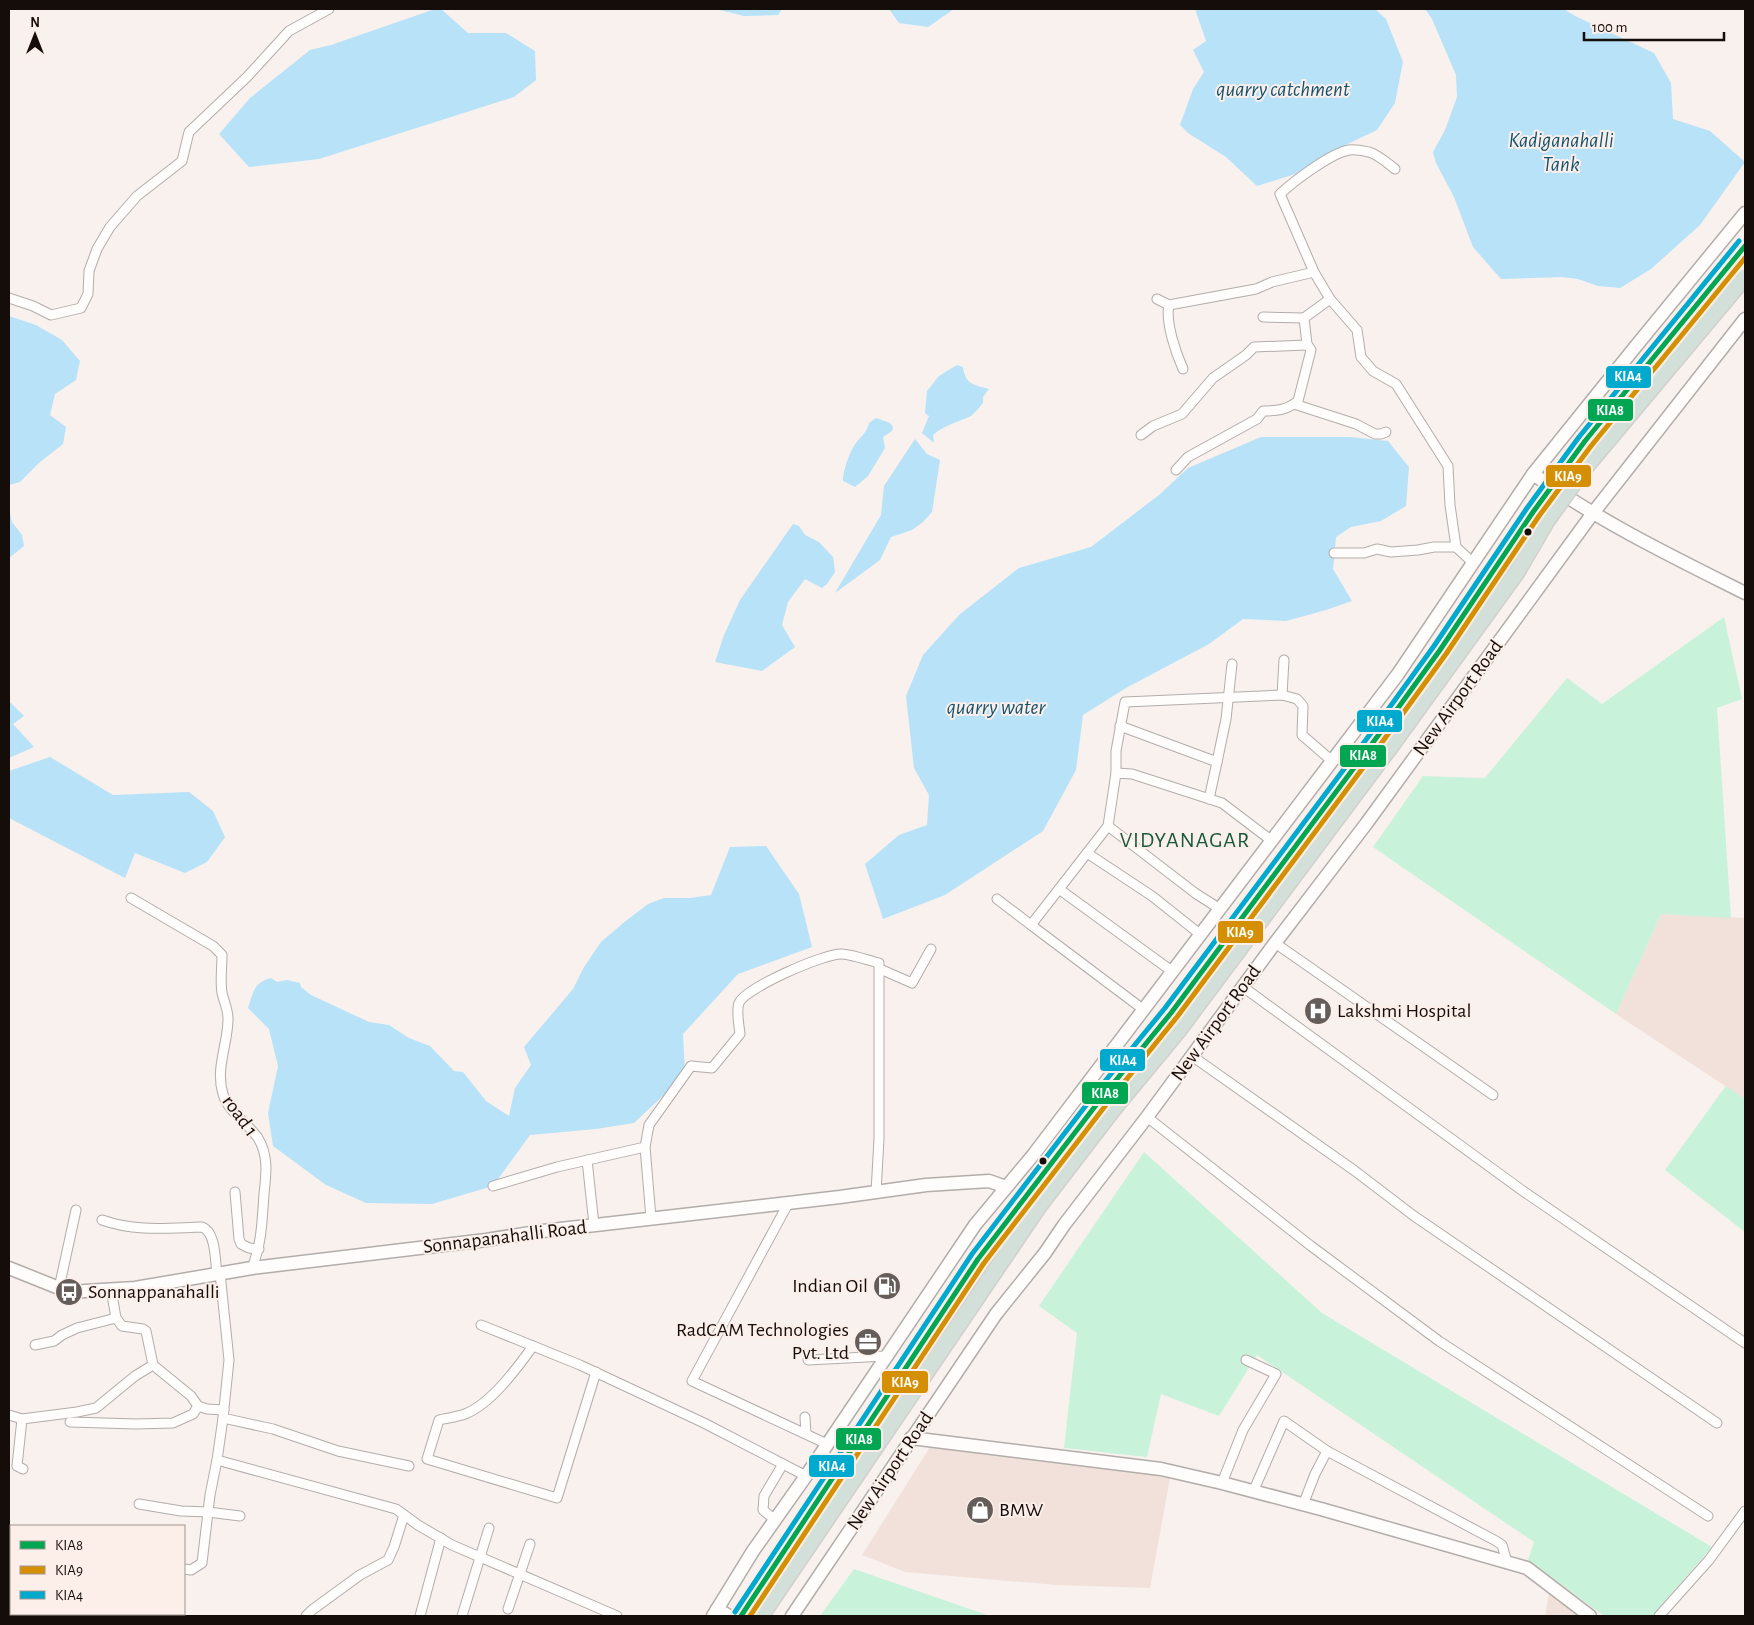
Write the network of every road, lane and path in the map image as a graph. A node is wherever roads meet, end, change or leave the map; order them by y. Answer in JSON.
{"nodes":[{"id":1,"x":329,"y":9,"type":"edge"},
{"id":2,"x":1396,"y":169,"type":"dead end"},
{"id":3,"x":1745,"y":214,"type":"edge"},
{"id":4,"x":1745,"y":246,"type":"edge"},
{"id":5,"x":1314,"y":272,"type":"junction"},
{"id":6,"x":1745,"y":277,"type":"edge"},
{"id":7,"x":9,"y":298,"type":"edge"},
{"id":8,"x":1157,"y":299,"type":"dead end"},
{"id":9,"x":1330,"y":299,"type":"junction"},
{"id":10,"x":1169,"y":305,"type":"junction"},
{"id":11,"x":1262,"y":317,"type":"dead end"},
{"id":12,"x":1304,"y":318,"type":"junction"},
{"id":13,"x":1745,"y":320,"type":"edge"},
{"id":14,"x":1307,"y":345,"type":"junction"},
{"id":15,"x":1183,"y":369,"type":"dead end"},
{"id":16,"x":1294,"y":404,"type":"junction"},
{"id":17,"x":1386,"y":432,"type":"dead end"},
{"id":18,"x":1141,"y":435,"type":"dead end"},
{"id":19,"x":1176,"y":470,"type":"dead end"},
{"id":20,"x":1533,"y":474,"type":"junction"},
{"id":21,"x":1593,"y":513,"type":"junction"},
{"id":22,"x":1456,"y":546,"type":"junction"},
{"id":23,"x":1334,"y":553,"type":"dead end"},
{"id":24,"x":1470,"y":560,"type":"dead end"},
{"id":25,"x":1745,"y":593,"type":"edge"},
{"id":26,"x":1284,"y":660,"type":"dead end"},
{"id":27,"x":1232,"y":664,"type":"dead end"},
{"id":28,"x":1282,"y":695,"type":"junction"},
{"id":29,"x":1230,"y":698,"type":"junction"},
{"id":30,"x":1120,"y":726,"type":"junction"},
{"id":31,"x":1332,"y":761,"type":"junction"},
{"id":32,"x":1217,"y":762,"type":"junction"},
{"id":33,"x":1116,"y":773,"type":"junction"},
{"id":34,"x":1209,"y":799,"type":"junction"},
{"id":35,"x":1108,"y":826,"type":"junction"},
{"id":36,"x":1272,"y":841,"type":"junction"},
{"id":37,"x":1087,"y":853,"type":"junction"},
{"id":38,"x":1059,"y":889,"type":"junction"},
{"id":39,"x":131,"y":898,"type":"dead end"},
{"id":40,"x":997,"y":899,"type":"dead end"},
{"id":41,"x":1220,"y":909,"type":"junction"},
{"id":42,"x":1031,"y":925,"type":"junction"},
{"id":43,"x":1201,"y":935,"type":"junction"},
{"id":44,"x":1275,"y":943,"type":"junction"},
{"id":45,"x":931,"y":949,"type":"dead end"},
{"id":46,"x":880,"y":969,"type":"junction"},
{"id":47,"x":1173,"y":972,"type":"junction"},
{"id":48,"x":1242,"y":987,"type":"junction"},
{"id":49,"x":1144,"y":1010,"type":"junction"},
{"id":50,"x":1192,"y":1056,"type":"junction"},
{"id":51,"x":1493,"y":1095,"type":"dead end"},
{"id":52,"x":1147,"y":1118,"type":"junction"},
{"id":53,"x":645,"y":1147,"type":"junction"},
{"id":54,"x":587,"y":1160,"type":"junction"},
{"id":55,"x":493,"y":1186,"type":"dead end"},
{"id":56,"x":1006,"y":1187,"type":"junction"},
{"id":57,"x":235,"y":1192,"type":"dead end"},
{"id":58,"x":876,"y":1192,"type":"junction"},
{"id":59,"x":789,"y":1202,"type":"junction"},
{"id":60,"x":76,"y":1210,"type":"dead end"},
{"id":61,"x":651,"y":1218,"type":"junction"},
{"id":62,"x":102,"y":1220,"type":"dead end"},
{"id":63,"x":594,"y":1225,"type":"junction"},
{"id":64,"x":259,"y":1249,"type":"junction"},
{"id":65,"x":9,"y":1268,"type":"edge"},
{"id":66,"x":252,"y":1268,"type":"junction"},
{"id":67,"x":219,"y":1274,"type":"junction"},
{"id":68,"x":59,"y":1288,"type":"junction"},
{"id":69,"x":111,"y":1289,"type":"junction"},
{"id":70,"x":116,"y":1318,"type":"junction"},
{"id":71,"x":481,"y":1325,"type":"dead end"},
{"id":72,"x":1745,"y":1342,"type":"edge"},
{"id":73,"x":34,"y":1345,"type":"dead end"},
{"id":74,"x":533,"y":1346,"type":"junction"},
{"id":75,"x":886,"y":1356,"type":"junction"},
{"id":76,"x":808,"y":1360,"type":"dead end"},
{"id":77,"x":1246,"y":1360,"type":"dead end"},
{"id":78,"x":154,"y":1365,"type":"junction"},
{"id":79,"x":596,"y":1372,"type":"junction"},
{"id":80,"x":198,"y":1406,"type":"junction"},
{"id":81,"x":224,"y":1414,"type":"junction"},
{"id":82,"x":9,"y":1415,"type":"edge"},
{"id":83,"x":805,"y":1417,"type":"dead end"},
{"id":84,"x":22,"y":1419,"type":"junction"},
{"id":85,"x":70,"y":1422,"type":"dead end"},
{"id":86,"x":1717,"y":1423,"type":"dead end"},
{"id":87,"x":806,"y":1434,"type":"junction"},
{"id":88,"x":911,"y":1438,"type":"junction"},
{"id":89,"x":827,"y":1444,"type":"junction"},
{"id":90,"x":1327,"y":1451,"type":"junction"},
{"id":91,"x":217,"y":1460,"type":"junction"},
{"id":92,"x":783,"y":1464,"type":"junction"},
{"id":93,"x":409,"y":1466,"type":"dead end"},
{"id":94,"x":23,"y":1469,"type":"dead end"},
{"id":95,"x":806,"y":1476,"type":"junction"},
{"id":96,"x":1222,"y":1483,"type":"junction"},
{"id":97,"x":1253,"y":1492,"type":"junction"},
{"id":98,"x":139,"y":1504,"type":"dead end"},
{"id":99,"x":1303,"y":1505,"type":"junction"},
{"id":100,"x":1745,"y":1511,"type":"edge"},
{"id":101,"x":208,"y":1512,"type":"junction"},
{"id":102,"x":404,"y":1515,"type":"junction"},
{"id":103,"x":240,"y":1516,"type":"dead end"},
{"id":104,"x":1708,"y":1516,"type":"dead end"},
{"id":105,"x":775,"y":1520,"type":"junction"},
{"id":106,"x":489,"y":1528,"type":"dead end"},
{"id":107,"x":441,"y":1538,"type":"junction"},
{"id":108,"x":530,"y":1544,"type":"dead end"},
{"id":109,"x":480,"y":1557,"type":"junction"},
{"id":110,"x":1507,"y":1562,"type":"junction"},
{"id":111,"x":185,"y":1570,"type":"edge"},
{"id":112,"x":520,"y":1574,"type":"junction"},
{"id":113,"x":508,"y":1609,"type":"dead end"},
{"id":114,"x":715,"y":1613,"type":"edge"},
{"id":115,"x":738,"y":1615,"type":"edge"},
{"id":116,"x":306,"y":1616,"type":"edge"},
{"id":117,"x":420,"y":1616,"type":"edge"},
{"id":118,"x":462,"y":1616,"type":"edge"},
{"id":119,"x":617,"y":1616,"type":"edge"},
{"id":120,"x":761,"y":1616,"type":"edge"},
{"id":121,"x":792,"y":1616,"type":"edge"},
{"id":122,"x":1590,"y":1616,"type":"edge"},
{"id":123,"x":1659,"y":1616,"type":"edge"}],
"edges":[{"from":1,"to":7,"type":"street"},
{"from":2,"to":5,"type":"street"},
{"from":3,"to":20,"type":"street"},
{"from":4,"to":115,"type":"highway","bridge":true},
{"from":5,"to":9,"type":"street"},
{"from":5,"to":10,"type":"street"},
{"from":6,"to":120,"type":"highway","bridge":true},
{"from":8,"to":10,"type":"street"},
{"from":9,"to":12,"type":"street"},
{"from":9,"to":22,"type":"street"},
{"from":10,"to":15,"type":"street"},
{"from":11,"to":12,"type":"street"},
{"from":12,"to":14,"type":"street"},
{"from":13,"to":21,"type":"street","name":"New Airport Road"},
{"from":14,"to":16,"type":"street"},
{"from":14,"to":18,"type":"street"},
{"from":16,"to":17,"type":"street"},
{"from":16,"to":19,"type":"street"},
{"from":20,"to":21,"type":"street"},
{"from":20,"to":31,"type":"street"},
{"from":21,"to":25,"type":"street"},
{"from":21,"to":44,"type":"street","name":"New Airport Road"},
{"from":22,"to":23,"type":"street"},
{"from":22,"to":24,"type":"street"},
{"from":26,"to":28,"type":"street"},
{"from":27,"to":29,"type":"street"},
{"from":28,"to":29,"type":"street"},
{"from":28,"to":31,"type":"street"},
{"from":29,"to":30,"type":"street"},
{"from":29,"to":32,"type":"street"},
{"from":30,"to":32,"type":"street"},
{"from":30,"to":33,"type":"street"},
{"from":31,"to":36,"type":"street"},
{"from":32,"to":34,"type":"street"},
{"from":33,"to":34,"type":"street"},
{"from":33,"to":35,"type":"street"},
{"from":34,"to":36,"type":"street"},
{"from":35,"to":37,"type":"street"},
{"from":35,"to":41,"type":"street"},
{"from":36,"to":41,"type":"street"},
{"from":37,"to":38,"type":"street"},
{"from":37,"to":43,"type":"street"},
{"from":38,"to":42,"type":"street"},
{"from":38,"to":47,"type":"street"},
{"from":39,"to":64,"type":"street","name":"road 1"},
{"from":40,"to":42,"type":"street"},
{"from":41,"to":43,"type":"street"},
{"from":42,"to":49,"type":"street"},
{"from":43,"to":47,"type":"street"},
{"from":44,"to":48,"type":"street","name":"New Airport Road"},
{"from":44,"to":51,"type":"street"},
{"from":45,"to":46,"type":"street"},
{"from":46,"to":53,"type":"street"},
{"from":46,"to":58,"type":"street"},
{"from":47,"to":49,"type":"street"},
{"from":48,"to":50,"type":"street","name":"New Airport Road"},
{"from":48,"to":72,"type":"street"},
{"from":49,"to":56,"type":"street"},
{"from":50,"to":52,"type":"street","name":"New Airport Road"},
{"from":50,"to":86,"type":"street"},
{"from":52,"to":88,"type":"street","name":"New Airport Road"},
{"from":52,"to":104,"type":"street"},
{"from":53,"to":54,"type":"street"},
{"from":53,"to":61,"type":"street"},
{"from":54,"to":55,"type":"street"},
{"from":54,"to":63,"type":"street"},
{"from":56,"to":58,"type":"street","name":"Sonnapanahalli Road"},
{"from":56,"to":75,"type":"street"},
{"from":57,"to":64,"type":"street"},
{"from":58,"to":59,"type":"street","name":"Sonnapanahalli Road"},
{"from":59,"to":61,"type":"street","name":"Sonnapanahalli Road"},
{"from":59,"to":87,"type":"street"},
{"from":60,"to":68,"type":"street"},
{"from":61,"to":63,"type":"street","name":"Sonnapanahalli Road"},
{"from":62,"to":67,"type":"street"},
{"from":63,"to":66,"type":"street","name":"Sonnapanahalli Road"},
{"from":64,"to":66,"type":"street","name":"road 1"},
{"from":65,"to":68,"type":"street","name":"Sonnapanahalli Road"},
{"from":66,"to":67,"type":"street","name":"Sonnapanahalli Road"},
{"from":67,"to":69,"type":"street","name":"Sonnapanahalli Road"},
{"from":67,"to":81,"type":"street"},
{"from":68,"to":69,"type":"street","name":"Sonnapanahalli Road"},
{"from":69,"to":70,"type":"street"},
{"from":70,"to":73,"type":"street"},
{"from":70,"to":78,"type":"street"},
{"from":71,"to":74,"type":"street"},
{"from":74,"to":79,"type":"street"},
{"from":74,"to":79,"type":"street"},
{"from":75,"to":76,"type":"street"},
{"from":75,"to":89,"type":"street"},
{"from":77,"to":96,"type":"street"},
{"from":78,"to":80,"type":"street"},
{"from":78,"to":84,"type":"street"},
{"from":79,"to":92,"type":"street"},
{"from":80,"to":81,"type":"street"},
{"from":80,"to":85,"type":"street"},
{"from":81,"to":91,"type":"street"},
{"from":81,"to":93,"type":"street"},
{"from":82,"to":84,"type":"street"},
{"from":83,"to":87,"type":"street"},
{"from":84,"to":94,"type":"street"},
{"from":87,"to":89,"type":"street"},
{"from":88,"to":96,"type":"street"},
{"from":88,"to":121,"type":"street","name":"New Airport Road"},
{"from":89,"to":95,"type":"street"},
{"from":90,"to":97,"type":"street"},
{"from":90,"to":99,"type":"street"},
{"from":90,"to":110,"type":"street"},
{"from":91,"to":101,"type":"street"},
{"from":91,"to":102,"type":"street"},
{"from":92,"to":95,"type":"street"},
{"from":92,"to":105,"type":"street"},
{"from":95,"to":105,"type":"street"},
{"from":96,"to":97,"type":"street"},
{"from":97,"to":99,"type":"street"},
{"from":98,"to":101,"type":"street"},
{"from":99,"to":110,"type":"street"},
{"from":100,"to":123,"type":"street"},
{"from":101,"to":103,"type":"street"},
{"from":101,"to":111,"type":"street"},
{"from":102,"to":107,"type":"street"},
{"from":102,"to":116,"type":"street"},
{"from":105,"to":114,"type":"street"},
{"from":106,"to":109,"type":"street"},
{"from":107,"to":109,"type":"street"},
{"from":107,"to":117,"type":"street"},
{"from":108,"to":112,"type":"street"},
{"from":109,"to":112,"type":"street"},
{"from":109,"to":118,"type":"street"},
{"from":110,"to":122,"type":"street"},
{"from":112,"to":113,"type":"street"},
{"from":112,"to":119,"type":"street"},
{"from":114,"to":115,"type":"street"}]}
